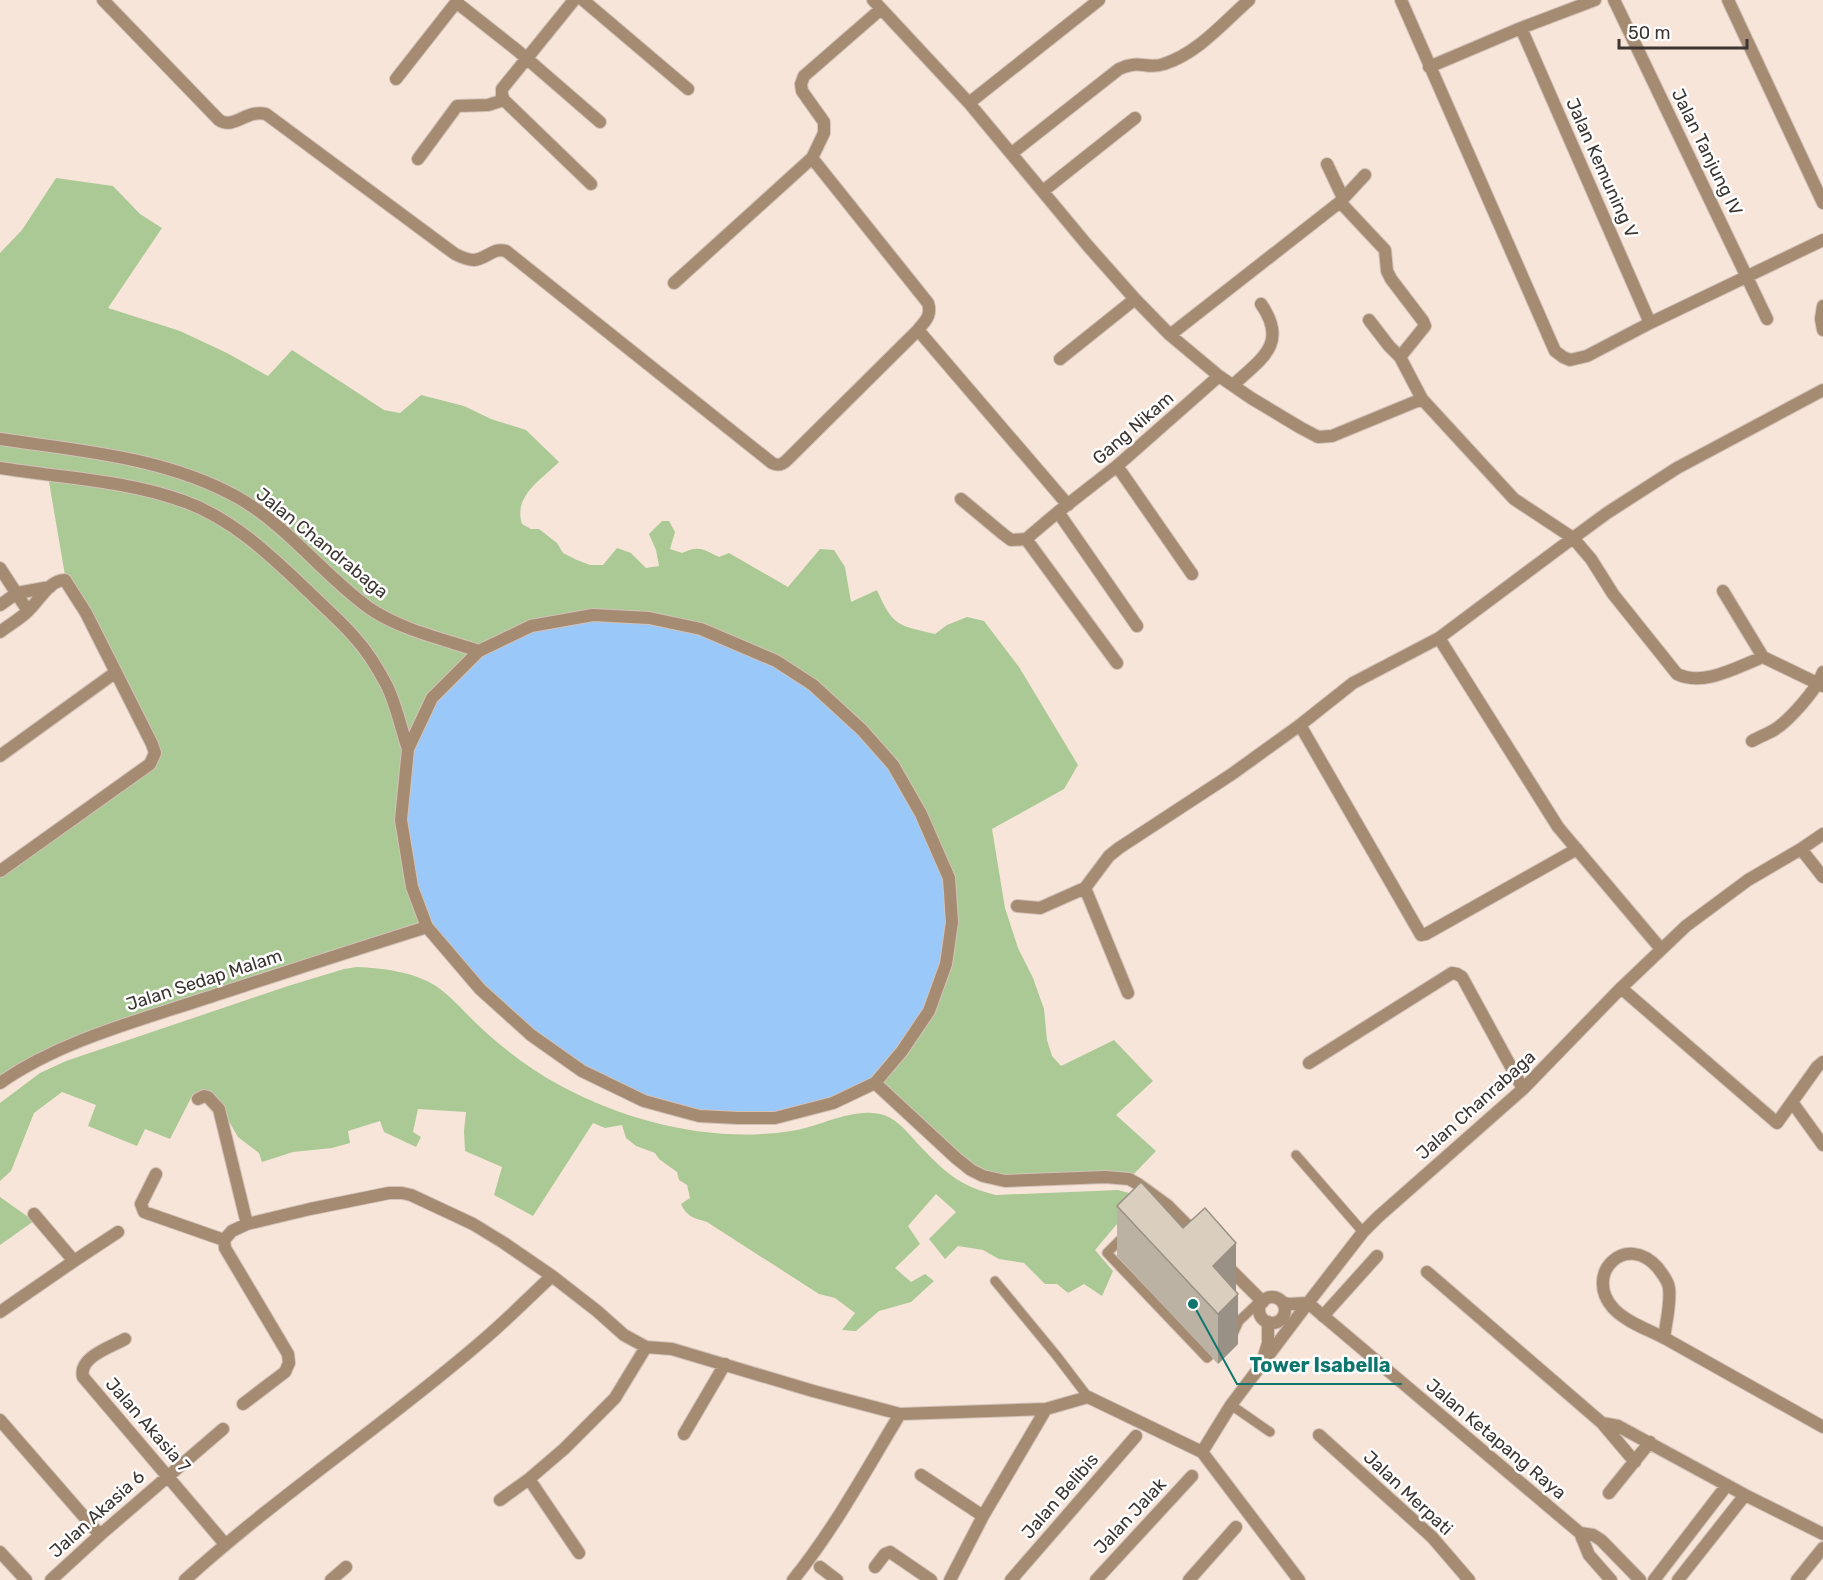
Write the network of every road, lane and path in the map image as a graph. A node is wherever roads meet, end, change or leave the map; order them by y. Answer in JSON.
{"nodes":[{"id":1,"x":103,"y":0,"type":"edge"},
{"id":2,"x":574,"y":0,"type":"edge"},
{"id":3,"x":583,"y":0,"type":"edge"},
{"id":4,"x":1099,"y":0,"type":"edge"},
{"id":5,"x":1249,"y":0,"type":"edge"},
{"id":6,"x":1401,"y":0,"type":"edge"},
{"id":7,"x":1595,"y":0,"type":"edge"},
{"id":8,"x":1614,"y":0,"type":"edge"},
{"id":9,"x":1728,"y":0,"type":"edge"},
{"id":10,"x":457,"y":1,"type":"edge"},
{"id":11,"x":877,"y":4,"type":"edge"},
{"id":12,"x":1521,"y":28,"type":"junction"},
{"id":13,"x":526,"y":58,"type":"junction"},
{"id":14,"x":1429,"y":67,"type":"junction"},
{"id":15,"x":396,"y":79,"type":"dead end"},
{"id":16,"x":688,"y":89,"type":"dead end"},
{"id":17,"x":504,"y":100,"type":"junction"},
{"id":18,"x":969,"y":103,"type":"junction"},
{"id":19,"x":1135,"y":118,"type":"dead end"},
{"id":20,"x":600,"y":122,"type":"dead end"},
{"id":21,"x":1012,"y":153,"type":"junction"},
{"id":22,"x":812,"y":158,"type":"junction"},
{"id":23,"x":418,"y":159,"type":"dead end"},
{"id":24,"x":1327,"y":164,"type":"dead end"},
{"id":25,"x":1365,"y":175,"type":"dead end"},
{"id":26,"x":591,"y":184,"type":"dead end"},
{"id":27,"x":1043,"y":191,"type":"junction"},
{"id":28,"x":1341,"y":200,"type":"junction"},
{"id":29,"x":1823,"y":203,"type":"edge"},
{"id":30,"x":1823,"y":240,"type":"edge"},
{"id":31,"x":1747,"y":277,"type":"junction"},
{"id":32,"x":674,"y":283,"type":"dead end"},
{"id":33,"x":1135,"y":299,"type":"junction"},
{"id":34,"x":1261,"y":304,"type":"dead end"},
{"id":35,"x":1823,"y":306,"type":"edge"},
{"id":36,"x":1767,"y":319,"type":"dead end"},
{"id":37,"x":1369,"y":320,"type":"dead end"},
{"id":38,"x":1650,"y":323,"type":"junction"},
{"id":39,"x":918,"y":330,"type":"junction"},
{"id":40,"x":1823,"y":330,"type":"edge"},
{"id":41,"x":1170,"y":335,"type":"junction"},
{"id":42,"x":1400,"y":357,"type":"junction"},
{"id":43,"x":1060,"y":359,"type":"dead end"},
{"id":44,"x":1220,"y":376,"type":"junction"},
{"id":45,"x":1233,"y":385,"type":"junction"},
{"id":46,"x":1823,"y":390,"type":"edge"},
{"id":47,"x":1422,"y":399,"type":"junction"},
{"id":48,"x":0,"y":439,"type":"edge"},
{"id":49,"x":1118,"y":466,"type":"junction"},
{"id":50,"x":0,"y":468,"type":"edge"},
{"id":51,"x":961,"y":499,"type":"dead end"},
{"id":52,"x":1063,"y":508,"type":"junction"},
{"id":53,"x":1573,"y":538,"type":"junction"},
{"id":54,"x":1026,"y":539,"type":"junction"},
{"id":55,"x":0,"y":568,"type":"edge"},
{"id":56,"x":1192,"y":574,"type":"dead end"},
{"id":57,"x":50,"y":586,"type":"junction"},
{"id":58,"x":1723,"y":591,"type":"dead end"},
{"id":59,"x":17,"y":593,"type":"junction"},
{"id":60,"x":0,"y":605,"type":"edge"},
{"id":61,"x":28,"y":611,"type":"junction"},
{"id":62,"x":1137,"y":626,"type":"dead end"},
{"id":63,"x":0,"y":632,"type":"edge"},
{"id":64,"x":1439,"y":638,"type":"junction"},
{"id":65,"x":479,"y":651,"type":"junction"},
{"id":66,"x":1763,"y":657,"type":"junction"},
{"id":67,"x":1117,"y":663,"type":"dead end"},
{"id":68,"x":116,"y":672,"type":"junction"},
{"id":69,"x":1822,"y":680,"type":"edge"},
{"id":70,"x":1300,"y":724,"type":"junction"},
{"id":71,"x":1752,"y":741,"type":"dead end"},
{"id":72,"x":408,"y":749,"type":"junction"},
{"id":73,"x":0,"y":756,"type":"edge"},
{"id":74,"x":1823,"y":834,"type":"edge"},
{"id":75,"x":1577,"y":849,"type":"junction"},
{"id":76,"x":1801,"y":849,"type":"junction"},
{"id":77,"x":0,"y":871,"type":"edge"},
{"id":78,"x":1823,"y":877,"type":"edge"},
{"id":79,"x":1085,"y":888,"type":"junction"},
{"id":80,"x":1017,"y":906,"type":"dead end"},
{"id":81,"x":427,"y":927,"type":"junction"},
{"id":82,"x":1661,"y":949,"type":"junction"},
{"id":83,"x":1621,"y":988,"type":"junction"},
{"id":84,"x":1128,"y":993,"type":"dead end"},
{"id":85,"x":1823,"y":1062,"type":"edge"},
{"id":86,"x":1310,"y":1063,"type":"dead end"},
{"id":87,"x":0,"y":1083,"type":"edge"},
{"id":88,"x":875,"y":1083,"type":"junction"},
{"id":89,"x":1523,"y":1089,"type":"junction"},
{"id":90,"x":198,"y":1099,"type":"dead end"},
{"id":91,"x":1792,"y":1102,"type":"junction"},
{"id":92,"x":1823,"y":1145,"type":"edge"},
{"id":93,"x":1296,"y":1155,"type":"dead end"},
{"id":94,"x":156,"y":1174,"type":"dead end"},
{"id":95,"x":34,"y":1214,"type":"dead end"},
{"id":96,"x":248,"y":1224,"type":"junction"},
{"id":97,"x":1132,"y":1228,"type":"edge"},
{"id":98,"x":118,"y":1232,"type":"dead end"},
{"id":99,"x":1363,"y":1232,"type":"junction"},
{"id":100,"x":224,"y":1240,"type":"junction"},
{"id":101,"x":1377,"y":1256,"type":"dead end"},
{"id":102,"x":74,"y":1261,"type":"junction"},
{"id":103,"x":1427,"y":1272,"type":"dead end"},
{"id":104,"x":552,"y":1276,"type":"junction"},
{"id":105,"x":995,"y":1281,"type":"dead end"},
{"id":106,"x":1262,"y":1301,"type":"junction"},
{"id":107,"x":1308,"y":1302,"type":"junction"},
{"id":108,"x":1284,"y":1303,"type":"junction"},
{"id":109,"x":0,"y":1312,"type":"edge"},
{"id":110,"x":1323,"y":1316,"type":"junction"},
{"id":111,"x":1268,"y":1322,"type":"junction"},
{"id":112,"x":1230,"y":1336,"type":"edge"},
{"id":113,"x":1664,"y":1338,"type":"junction"},
{"id":114,"x":125,"y":1339,"type":"dead end"},
{"id":115,"x":646,"y":1347,"type":"junction"},
{"id":116,"x":1210,"y":1355,"type":"edge"},
{"id":117,"x":1262,"y":1363,"type":"junction"},
{"id":118,"x":724,"y":1364,"type":"junction"},
{"id":119,"x":1088,"y":1397,"type":"junction"},
{"id":120,"x":243,"y":1404,"type":"dead end"},
{"id":121,"x":1231,"y":1405,"type":"junction"},
{"id":122,"x":1046,"y":1409,"type":"junction"},
{"id":123,"x":900,"y":1414,"type":"junction"},
{"id":124,"x":0,"y":1420,"type":"edge"},
{"id":125,"x":1602,"y":1423,"type":"junction"},
{"id":126,"x":1823,"y":1427,"type":"edge"},
{"id":127,"x":223,"y":1429,"type":"dead end"},
{"id":128,"x":1270,"y":1432,"type":"dead end"},
{"id":129,"x":684,"y":1434,"type":"dead end"},
{"id":130,"x":1319,"y":1435,"type":"dead end"},
{"id":131,"x":1136,"y":1436,"type":"dead end"},
{"id":132,"x":1650,"y":1442,"type":"junction"},
{"id":133,"x":1202,"y":1452,"type":"junction"},
{"id":134,"x":1635,"y":1462,"type":"junction"},
{"id":135,"x":921,"y":1475,"type":"dead end"},
{"id":136,"x":168,"y":1476,"type":"junction"},
{"id":137,"x":1192,"y":1476,"type":"dead end"},
{"id":138,"x":529,"y":1479,"type":"junction"},
{"id":139,"x":1727,"y":1485,"type":"junction"},
{"id":140,"x":1609,"y":1493,"type":"dead end"},
{"id":141,"x":1745,"y":1495,"type":"junction"},
{"id":142,"x":500,"y":1500,"type":"dead end"},
{"id":143,"x":983,"y":1516,"type":"junction"},
{"id":144,"x":1236,"y":1527,"type":"dead end"},
{"id":145,"x":1580,"y":1533,"type":"junction"},
{"id":146,"x":1823,"y":1534,"type":"edge"},
{"id":147,"x":100,"y":1535,"type":"junction"},
{"id":148,"x":225,"y":1544,"type":"junction"},
{"id":149,"x":1823,"y":1548,"type":"edge"},
{"id":150,"x":0,"y":1552,"type":"edge"},
{"id":151,"x":579,"y":1553,"type":"dead end"},
{"id":152,"x":875,"y":1567,"type":"dead end"},
{"id":153,"x":346,"y":1568,"type":"dead end"},
{"id":154,"x":820,"y":1568,"type":"dead end"},
{"id":155,"x":26,"y":1580,"type":"edge"},
{"id":156,"x":51,"y":1580,"type":"edge"},
{"id":157,"x":185,"y":1580,"type":"edge"},
{"id":158,"x":331,"y":1580,"type":"edge"},
{"id":159,"x":793,"y":1580,"type":"edge"},
{"id":160,"x":837,"y":1580,"type":"edge"},
{"id":161,"x":931,"y":1580,"type":"edge"},
{"id":162,"x":950,"y":1580,"type":"edge"},
{"id":163,"x":1011,"y":1580,"type":"edge"},
{"id":164,"x":1096,"y":1580,"type":"edge"},
{"id":165,"x":1189,"y":1580,"type":"edge"},
{"id":166,"x":1299,"y":1580,"type":"edge"},
{"id":167,"x":1469,"y":1580,"type":"edge"},
{"id":168,"x":1611,"y":1580,"type":"edge"},
{"id":169,"x":1640,"y":1580,"type":"edge"},
{"id":170,"x":1654,"y":1580,"type":"edge"},
{"id":171,"x":1678,"y":1580,"type":"edge"},
{"id":172,"x":1797,"y":1580,"type":"edge"}],
"edges":[{"from":1,"to":39,"type":"street"},
{"from":2,"to":13,"type":"street"},
{"from":3,"to":16,"type":"street"},
{"from":4,"to":18,"type":"street"},
{"from":5,"to":21,"type":"street"},
{"from":6,"to":14,"type":"street"},
{"from":7,"to":12,"type":"street"},
{"from":8,"to":31,"type":"street","name":"Jalan Tanjung IV"},
{"from":9,"to":29,"type":"street"},
{"from":10,"to":13,"type":"street"},
{"from":10,"to":15,"type":"street"},
{"from":11,"to":18,"type":"street"},
{"from":11,"to":22,"type":"street"},
{"from":12,"to":14,"type":"street"},
{"from":12,"to":38,"type":"street","name":"Jalan Kemuning V"},
{"from":13,"to":17,"type":"street"},
{"from":13,"to":20,"type":"street"},
{"from":14,"to":38,"type":"street"},
{"from":17,"to":23,"type":"street"},
{"from":17,"to":26,"type":"street"},
{"from":18,"to":21,"type":"street"},
{"from":19,"to":27,"type":"street"},
{"from":21,"to":27,"type":"street"},
{"from":22,"to":32,"type":"street"},
{"from":22,"to":39,"type":"street"},
{"from":24,"to":28,"type":"street"},
{"from":25,"to":28,"type":"street"},
{"from":27,"to":33,"type":"street"},
{"from":28,"to":41,"type":"street"},
{"from":28,"to":42,"type":"street"},
{"from":30,"to":31,"type":"street"},
{"from":31,"to":36,"type":"street","name":"Jalan Tanjung IV"},
{"from":31,"to":38,"type":"street"},
{"from":33,"to":41,"type":"street"},
{"from":33,"to":43,"type":"street"},
{"from":34,"to":45,"type":"street"},
{"from":35,"to":40,"type":"street"},
{"from":37,"to":42,"type":"street"},
{"from":39,"to":52,"type":"street"},
{"from":41,"to":44,"type":"street"},
{"from":42,"to":47,"type":"street"},
{"from":44,"to":45,"type":"street"},
{"from":44,"to":49,"type":"street","name":"Gang Nikam"},
{"from":45,"to":47,"type":"street"},
{"from":46,"to":53,"type":"street"},
{"from":47,"to":53,"type":"street"},
{"from":48,"to":65,"type":"street","name":"Jalan Chandrabaga"},
{"from":49,"to":52,"type":"street","name":"Gang Nikam"},
{"from":49,"to":56,"type":"street"},
{"from":50,"to":72,"type":"street"},
{"from":51,"to":54,"type":"street"},
{"from":52,"to":54,"type":"street","name":"Gang Nikam"},
{"from":52,"to":62,"type":"street"},
{"from":53,"to":64,"type":"street"},
{"from":53,"to":66,"type":"street"},
{"from":54,"to":67,"type":"street"},
{"from":55,"to":59,"type":"street"},
{"from":57,"to":59,"type":"street"},
{"from":57,"to":61,"type":"street"},
{"from":57,"to":68,"type":"street"},
{"from":58,"to":66,"type":"street"},
{"from":59,"to":60,"type":"street"},
{"from":59,"to":61,"type":"street"},
{"from":61,"to":63,"type":"street"},
{"from":64,"to":70,"type":"street"},
{"from":64,"to":75,"type":"street"},
{"from":65,"to":72,"type":"street"},
{"from":65,"to":88,"type":"street"},
{"from":66,"to":69,"type":"street"},
{"from":68,"to":73,"type":"street"},
{"from":68,"to":77,"type":"street"},
{"from":69,"to":71,"type":"street"},
{"from":70,"to":75,"type":"street"},
{"from":70,"to":79,"type":"street"},
{"from":72,"to":81,"type":"street"},
{"from":74,"to":76,"type":"street","name":"Jalan Chanrabaga"},
{"from":75,"to":82,"type":"street"},
{"from":76,"to":78,"type":"street"},
{"from":76,"to":82,"type":"street","name":"Jalan Chanrabaga"},
{"from":79,"to":80,"type":"street"},
{"from":79,"to":84,"type":"street"},
{"from":81,"to":87,"type":"street","name":"Jalan Sedap Malam"},
{"from":81,"to":88,"type":"street"},
{"from":82,"to":83,"type":"street","name":"Jalan Chanrabaga"},
{"from":83,"to":89,"type":"street","name":"Jalan Chanrabaga"},
{"from":83,"to":91,"type":"street"},
{"from":85,"to":91,"type":"street"},
{"from":86,"to":89,"type":"street"},
{"from":88,"to":106,"type":"street"},
{"from":89,"to":99,"type":"street","name":"Jalan Chanrabaga"},
{"from":90,"to":96,"type":"street"},
{"from":91,"to":92,"type":"street"},
{"from":93,"to":99,"type":"lane"},
{"from":94,"to":100,"type":"street"},
{"from":95,"to":102,"type":"street"},
{"from":96,"to":100,"type":"street"},
{"from":96,"to":104,"type":"street"},
{"from":97,"to":116,"type":"lane"},
{"from":98,"to":102,"type":"street"},
{"from":99,"to":107,"type":"street","name":"Jalan Chanrabaga"},
{"from":100,"to":120,"type":"street"},
{"from":101,"to":110,"type":"street"},
{"from":102,"to":109,"type":"street"},
{"from":103,"to":125,"type":"street"},
{"from":104,"to":115,"type":"street"},
{"from":104,"to":148,"type":"street"},
{"from":105,"to":119,"type":"lane"},
{"from":106,"to":108,"type":"street"},
{"from":106,"to":111,"type":"street"},
{"from":106,"to":112,"type":"lane"},
{"from":107,"to":108,"type":"street"},
{"from":107,"to":110,"type":"street","name":"Jalan Ketapang Raya"},
{"from":107,"to":117,"type":"street","name":"Jalan Chanrabaga"},
{"from":108,"to":111,"type":"street"},
{"from":110,"to":145,"type":"street","name":"Jalan Ketapang Raya"},
{"from":111,"to":117,"type":"street"},
{"from":113,"to":113,"type":"street"},
{"from":113,"to":126,"type":"street"},
{"from":114,"to":136,"type":"street","name":"Jalan Akasia 7"},
{"from":115,"to":118,"type":"street"},
{"from":115,"to":138,"type":"street"},
{"from":117,"to":121,"type":"street","name":"Jalan Chanrabaga"},
{"from":118,"to":123,"type":"street"},
{"from":118,"to":129,"type":"street"},
{"from":119,"to":122,"type":"street"},
{"from":119,"to":133,"type":"street"},
{"from":121,"to":128,"type":"lane"},
{"from":121,"to":133,"type":"street","name":"Jalan Chanrabaga"},
{"from":122,"to":123,"type":"street"},
{"from":122,"to":143,"type":"street"},
{"from":123,"to":159,"type":"street"},
{"from":124,"to":147,"type":"street"},
{"from":125,"to":132,"type":"street"},
{"from":125,"to":134,"type":"street"},
{"from":127,"to":136,"type":"street","name":"Jalan Akasia 6"},
{"from":130,"to":167,"type":"street","name":"Jalan Merpati"},
{"from":131,"to":163,"type":"street","name":"Jalan Belibis"},
{"from":132,"to":134,"type":"street"},
{"from":132,"to":139,"type":"street"},
{"from":133,"to":166,"type":"street"},
{"from":134,"to":140,"type":"street"},
{"from":135,"to":143,"type":"street"},
{"from":136,"to":147,"type":"street","name":"Jalan Akasia 6"},
{"from":136,"to":148,"type":"street","name":"Jalan Akasia 7"},
{"from":137,"to":164,"type":"street","name":"Jalan Jalak"},
{"from":138,"to":142,"type":"street"},
{"from":138,"to":151,"type":"street"},
{"from":139,"to":141,"type":"street"},
{"from":139,"to":170,"type":"street"},
{"from":141,"to":146,"type":"street"},
{"from":141,"to":171,"type":"street"},
{"from":143,"to":162,"type":"street"},
{"from":144,"to":165,"type":"street"},
{"from":145,"to":168,"type":"street","name":"Jalan Ketapang Raya"},
{"from":145,"to":169,"type":"street","name":"Jalan Ketapang Raya"},
{"from":147,"to":156,"type":"street","name":"Jalan Akasia 6"},
{"from":148,"to":157,"type":"street"},
{"from":149,"to":172,"type":"street"},
{"from":150,"to":155,"type":"street"},
{"from":152,"to":161,"type":"street"},
{"from":153,"to":158,"type":"street"},
{"from":154,"to":160,"type":"street"}]}
